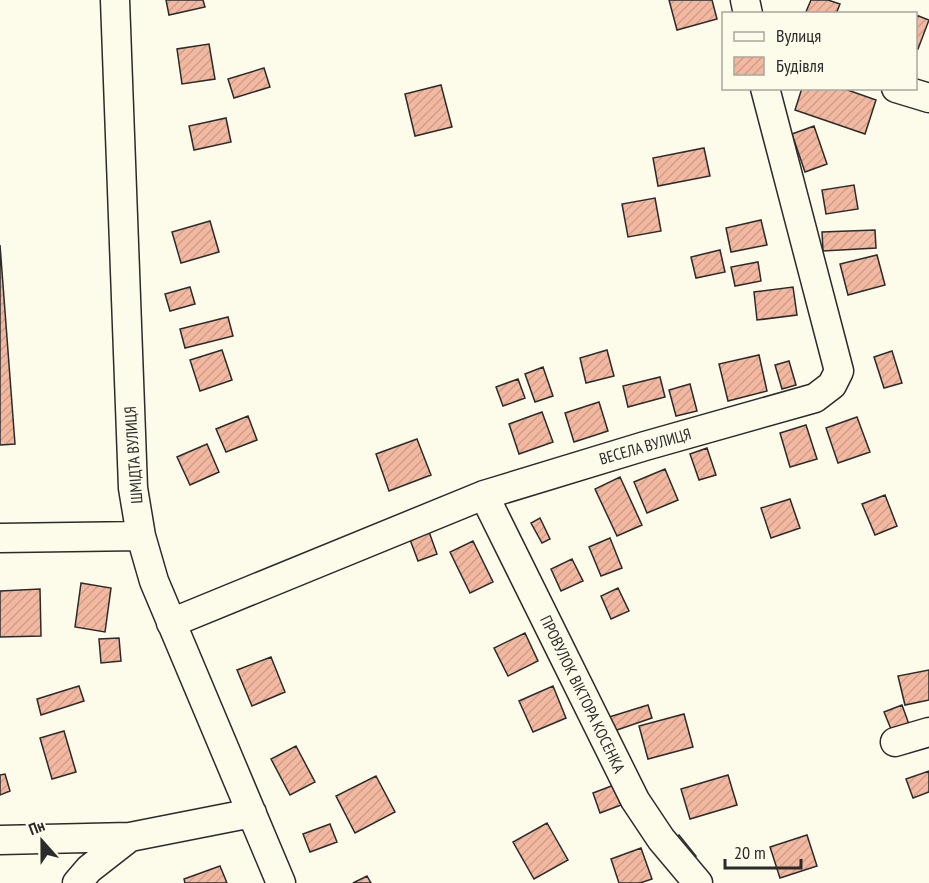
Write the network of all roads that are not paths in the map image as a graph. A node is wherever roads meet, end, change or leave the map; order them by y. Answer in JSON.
{"nodes":[{"id":1,"x":115,"y":0,"type":"edge"},
{"id":2,"x":766,"y":90,"type":"edge"},
{"id":3,"x":903,"y":90,"type":"edge"},
{"id":4,"x":929,"y":98,"type":"edge"},
{"id":5,"x":484,"y":495,"type":"junction"},
{"id":6,"x":141,"y":536,"type":"junction"},
{"id":7,"x":0,"y":538,"type":"edge"},
{"id":8,"x":171,"y":623,"type":"junction"},
{"id":9,"x":929,"y":732,"type":"edge"},
{"id":10,"x":895,"y":742,"type":"dead end"},
{"id":11,"x":252,"y":813,"type":"junction"},
{"id":12,"x":130,"y":837,"type":"junction"},
{"id":13,"x":0,"y":840,"type":"edge"},
{"id":14,"x":77,"y":883,"type":"edge"},
{"id":15,"x":281,"y":883,"type":"edge"},
{"id":16,"x":698,"y":883,"type":"edge"}],
"edges":[{"from":1,"to":6,"type":"street","name":"ШМІДТА ВУЛИЦЯ"},
{"from":2,"to":5,"type":"street","name":"ВЕСЕЛА ВУЛИЦЯ"},
{"from":3,"to":4,"type":"street"},
{"from":5,"to":8,"type":"street","name":"ВЕСЕЛА ВУЛИЦЯ"},
{"from":5,"to":16,"type":"street","name":"ПРОВУЛОК ВІКТОРА КОСЕНКА"},
{"from":6,"to":7,"type":"street"},
{"from":6,"to":8,"type":"street","name":"ШМІДТА ВУЛИЦЯ"},
{"from":8,"to":11,"type":"street","name":"ШМІДТА ВУЛИЦЯ"},
{"from":9,"to":10,"type":"street"},
{"from":11,"to":12,"type":"street"},
{"from":11,"to":15,"type":"street","name":"ШМІДТА ВУЛИЦЯ"},
{"from":12,"to":13,"type":"street"},
{"from":12,"to":14,"type":"street"}]}
